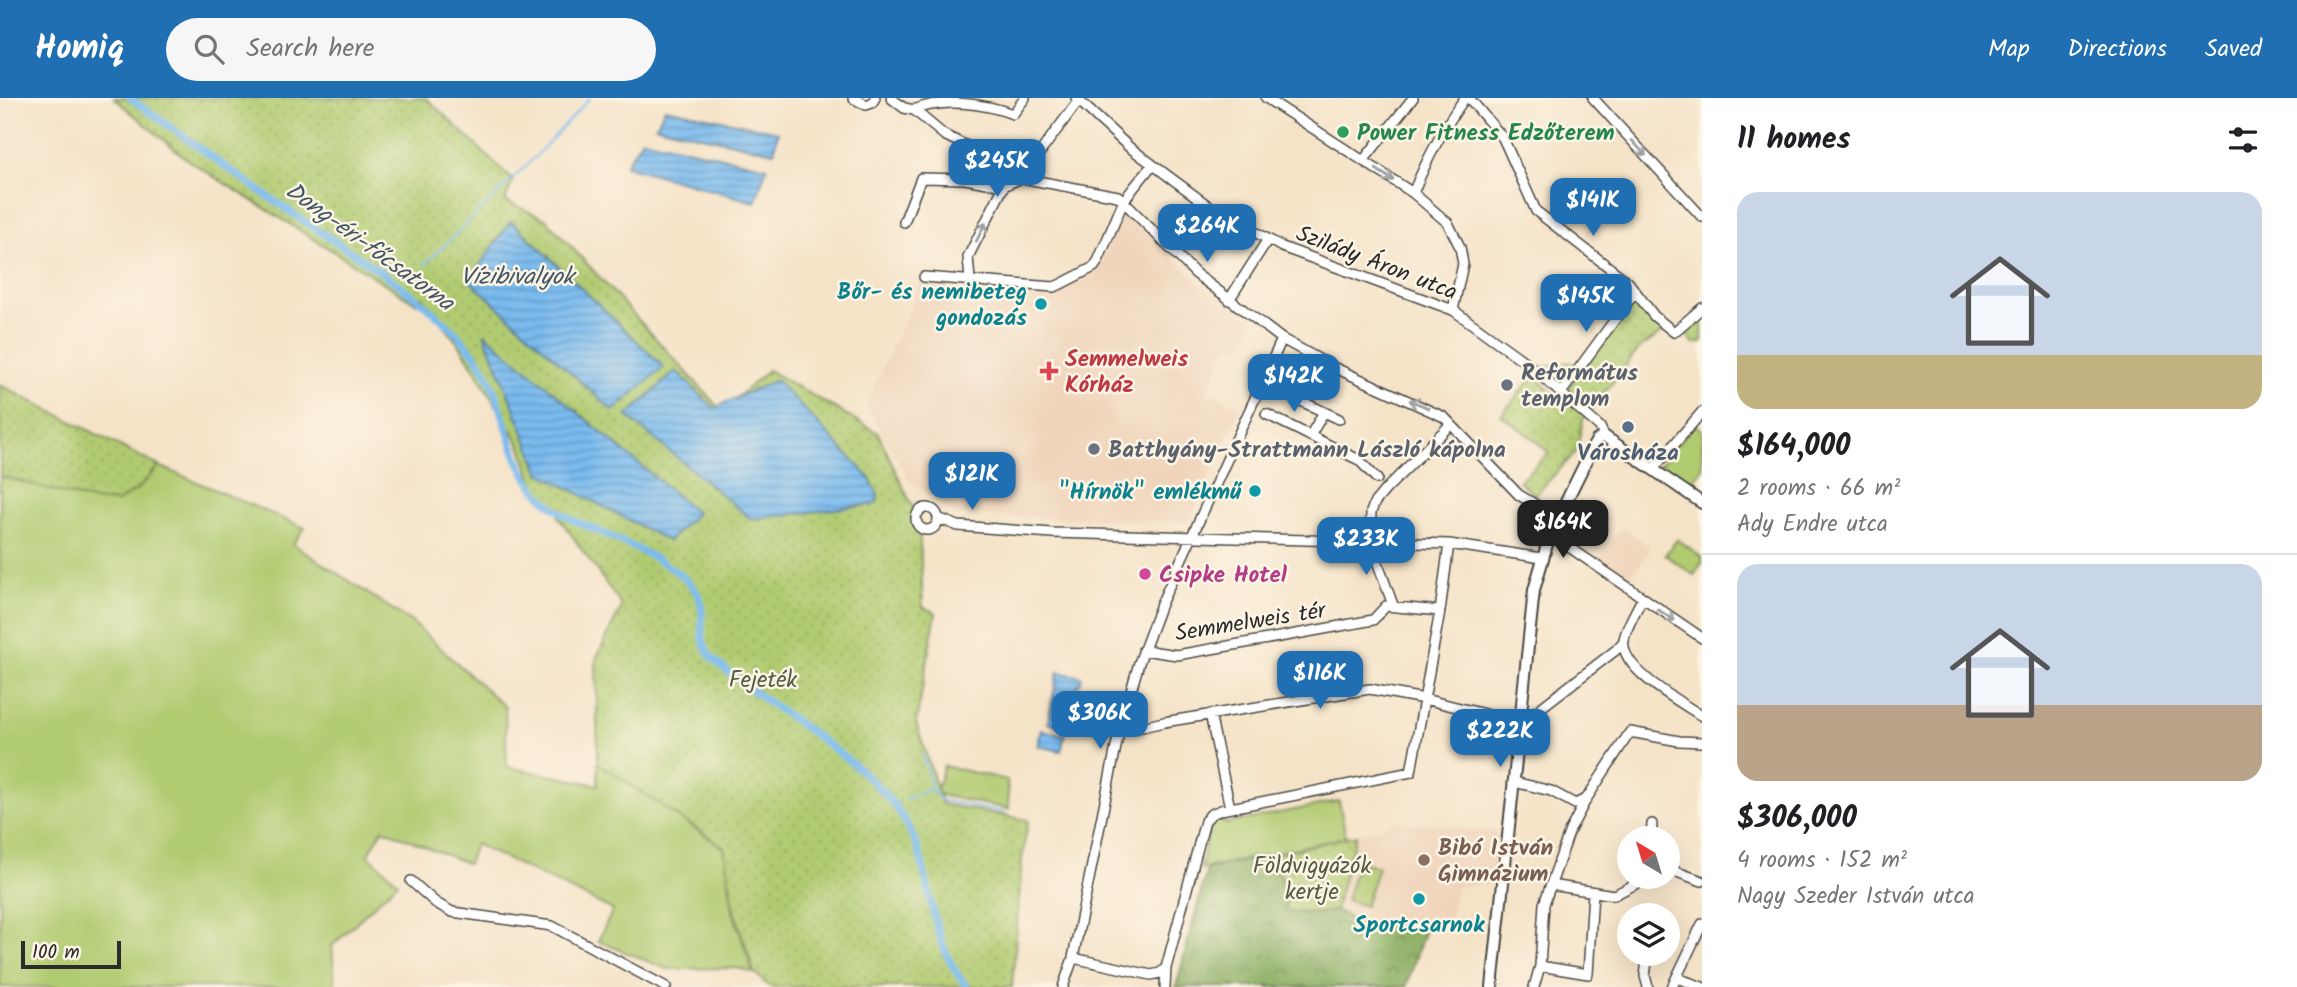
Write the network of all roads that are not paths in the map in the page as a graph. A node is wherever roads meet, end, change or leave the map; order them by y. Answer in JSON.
{"nodes":[{"id":1,"x":853,"y":98,"type":"edge"},
{"id":2,"x":875,"y":98,"type":"edge"},
{"id":3,"x":891,"y":98,"type":"edge"},
{"id":4,"x":1024,"y":98,"type":"edge"},
{"id":5,"x":1266,"y":98,"type":"edge"},
{"id":6,"x":1413,"y":98,"type":"edge"},
{"id":7,"x":1467,"y":98,"type":"edge"},
{"id":8,"x":1593,"y":98,"type":"edge"},
{"id":9,"x":1080,"y":100,"type":"edge"},
{"id":10,"x":914,"y":110,"type":"junction"},
{"id":11,"x":1363,"y":161,"type":"junction"},
{"id":12,"x":1152,"y":165,"type":"junction"},
{"id":13,"x":1021,"y":178,"type":"junction"},
{"id":14,"x":965,"y":179,"type":"junction"},
{"id":15,"x":1004,"y":186,"type":"junction"},
{"id":16,"x":1413,"y":194,"type":"junction"},
{"id":17,"x":1124,"y":200,"type":"junction"},
{"id":18,"x":1702,"y":217,"type":"edge"},
{"id":19,"x":904,"y":222,"type":"dead end"},
{"id":20,"x":1268,"y":240,"type":"junction"},
{"id":21,"x":924,"y":277,"type":"dead end"},
{"id":22,"x":970,"y":280,"type":"junction"},
{"id":23,"x":1635,"y":292,"type":"junction"},
{"id":24,"x":1229,"y":300,"type":"junction"},
{"id":25,"x":1702,"y":308,"type":"edge"},
{"id":26,"x":1453,"y":310,"type":"junction"},
{"id":27,"x":1282,"y":339,"type":"junction"},
{"id":28,"x":1263,"y":383,"type":"junction"},
{"id":29,"x":1561,"y":393,"type":"junction"},
{"id":30,"x":1324,"y":412,"type":"junction"},
{"id":31,"x":1702,"y":412,"type":"edge"},
{"id":32,"x":1266,"y":414,"type":"dead end"},
{"id":33,"x":1339,"y":419,"type":"dead end"},
{"id":34,"x":1451,"y":424,"type":"junction"},
{"id":35,"x":1310,"y":436,"type":"junction"},
{"id":36,"x":1604,"y":436,"type":"junction"},
{"id":37,"x":1653,"y":469,"type":"junction"},
{"id":38,"x":1377,"y":479,"type":"dead end"},
{"id":39,"x":1702,"y":503,"type":"edge"},
{"id":40,"x":1558,"y":518,"type":"junction"},
{"id":41,"x":939,"y":519,"type":"dead end"},
{"id":42,"x":1550,"y":534,"type":"junction"},
{"id":43,"x":1192,"y":537,"type":"junction"},
{"id":44,"x":1370,"y":542,"type":"junction"},
{"id":45,"x":1449,"y":544,"type":"junction"},
{"id":46,"x":1542,"y":558,"type":"junction"},
{"id":47,"x":1642,"y":599,"type":"junction"},
{"id":48,"x":1393,"y":605,"type":"junction"},
{"id":49,"x":1440,"y":611,"type":"junction"},
{"id":50,"x":1702,"y":638,"type":"edge"},
{"id":51,"x":1624,"y":640,"type":"junction"},
{"id":52,"x":1143,"y":650,"type":"junction"},
{"id":53,"x":1424,"y":699,"type":"junction"},
{"id":54,"x":1210,"y":714,"type":"junction"},
{"id":55,"x":1702,"y":716,"type":"edge"},
{"id":56,"x":1521,"y":723,"type":"junction"},
{"id":57,"x":1119,"y":732,"type":"junction"},
{"id":58,"x":1702,"y":741,"type":"edge"},
{"id":59,"x":1514,"y":782,"type":"junction"},
{"id":60,"x":1587,"y":798,"type":"junction"},
{"id":61,"x":1230,"y":808,"type":"junction"},
{"id":62,"x":1680,"y":873,"type":"edge"},
{"id":63,"x":411,"y":881,"type":"dead end"},
{"id":64,"x":1702,"y":881,"type":"edge"},
{"id":65,"x":1551,"y":885,"type":"junction"},
{"id":66,"x":1624,"y":889,"type":"edge"},
{"id":67,"x":1593,"y":892,"type":"junction"},
{"id":68,"x":1702,"y":924,"type":"edge"},
{"id":69,"x":1073,"y":958,"type":"junction"},
{"id":70,"x":1540,"y":966,"type":"junction"},
{"id":71,"x":1646,"y":966,"type":"edge"},
{"id":72,"x":1166,"y":968,"type":"junction"},
{"id":73,"x":1674,"y":982,"type":"edge"},
{"id":74,"x":666,"y":987,"type":"edge"},
{"id":75,"x":1063,"y":987,"type":"edge"},
{"id":76,"x":1165,"y":987,"type":"edge"},
{"id":77,"x":1492,"y":987,"type":"edge"},
{"id":78,"x":1534,"y":987,"type":"edge"},
{"id":79,"x":1648,"y":987,"type":"edge"},
{"id":80,"x":1702,"y":987,"type":"edge"}],
"edges":[{"from":1,"to":2,"type":"street"},
{"from":3,"to":10,"type":"street"},
{"from":4,"to":10,"type":"street"},
{"from":5,"to":11,"type":"street"},
{"from":6,"to":11,"type":"street"},
{"from":7,"to":16,"type":"street"},
{"from":7,"to":23,"type":"street"},
{"from":8,"to":18,"type":"street","one_way":true},
{"from":9,"to":12,"type":"street","name":"Szilády Áron utca"},
{"from":9,"to":13,"type":"street"},
{"from":10,"to":14,"type":"street"},
{"from":11,"to":16,"type":"street","one_way":true},
{"from":12,"to":17,"type":"street"},
{"from":12,"to":20,"type":"street","name":"Szilády Áron utca"},
{"from":13,"to":15,"type":"street"},
{"from":13,"to":17,"type":"street"},
{"from":14,"to":15,"type":"street"},
{"from":14,"to":19,"type":"street"},
{"from":22,"to":15,"type":"street","one_way":true},
{"from":16,"to":26,"type":"street"},
{"from":17,"to":22,"type":"street"},
{"from":17,"to":24,"type":"street"},
{"from":20,"to":24,"type":"street"},
{"from":20,"to":26,"type":"street","name":"Szilády Áron utca"},
{"from":21,"to":22,"type":"street"},
{"from":23,"to":25,"type":"street"},
{"from":23,"to":29,"type":"street"},
{"from":24,"to":27,"type":"street"},
{"from":26,"to":29,"type":"street","name":"Szilády Áron utca"},
{"from":27,"to":28,"type":"street"},
{"from":34,"to":27,"type":"street","one_way":true},
{"from":28,"to":30,"type":"street"},
{"from":28,"to":43,"type":"street"},
{"from":29,"to":36,"type":"street","name":"Szilády Áron utca"},
{"from":30,"to":33,"type":"street"},
{"from":30,"to":35,"type":"street"},
{"from":31,"to":37,"type":"street"},
{"from":32,"to":35,"type":"street"},
{"from":34,"to":40,"type":"street"},
{"from":34,"to":44,"type":"street"},
{"from":35,"to":38,"type":"street"},
{"from":36,"to":37,"type":"main road"},
{"from":36,"to":40,"type":"main road"},
{"from":37,"to":39,"type":"main road"},
{"from":40,"to":42,"type":"main road"},
{"from":41,"to":43,"type":"street"},
{"from":42,"to":46,"type":"main road"},
{"from":42,"to":47,"type":"street"},
{"from":43,"to":44,"type":"street"},
{"from":43,"to":52,"type":"street"},
{"from":44,"to":45,"type":"street"},
{"from":44,"to":48,"type":"street"},
{"from":45,"to":46,"type":"street"},
{"from":45,"to":49,"type":"street"},
{"from":46,"to":56,"type":"main road"},
{"from":47,"to":50,"type":"street","one_way":true},
{"from":47,"to":51,"type":"street"},
{"from":48,"to":49,"type":"street"},
{"from":48,"to":52,"type":"street","name":"Semmelweis tér"},
{"from":49,"to":53,"type":"street"},
{"from":51,"to":55,"type":"street"},
{"from":51,"to":56,"type":"street"},
{"from":52,"to":57,"type":"street"},
{"from":53,"to":54,"type":"street"},
{"from":53,"to":56,"type":"street"},
{"from":53,"to":61,"type":"street"},
{"from":54,"to":57,"type":"street"},
{"from":54,"to":61,"type":"street"},
{"from":56,"to":59,"type":"main road"},
{"from":57,"to":69,"type":"street"},
{"from":58,"to":60,"type":"street"},
{"from":59,"to":60,"type":"street"},
{"from":59,"to":77,"type":"main road"},
{"from":60,"to":65,"type":"street"},
{"from":61,"to":72,"type":"street"},
{"from":62,"to":64,"type":"street"},
{"from":63,"to":74,"type":"street"},
{"from":65,"to":67,"type":"street"},
{"from":65,"to":70,"type":"street"},
{"from":66,"to":67,"type":"street"},
{"from":67,"to":70,"type":"street"},
{"from":68,"to":73,"type":"street"},
{"from":69,"to":72,"type":"street"},
{"from":69,"to":75,"type":"street"},
{"from":70,"to":78,"type":"street"},
{"from":71,"to":79,"type":"street"},
{"from":72,"to":76,"type":"street"},
{"from":73,"to":80,"type":"street"}]}
